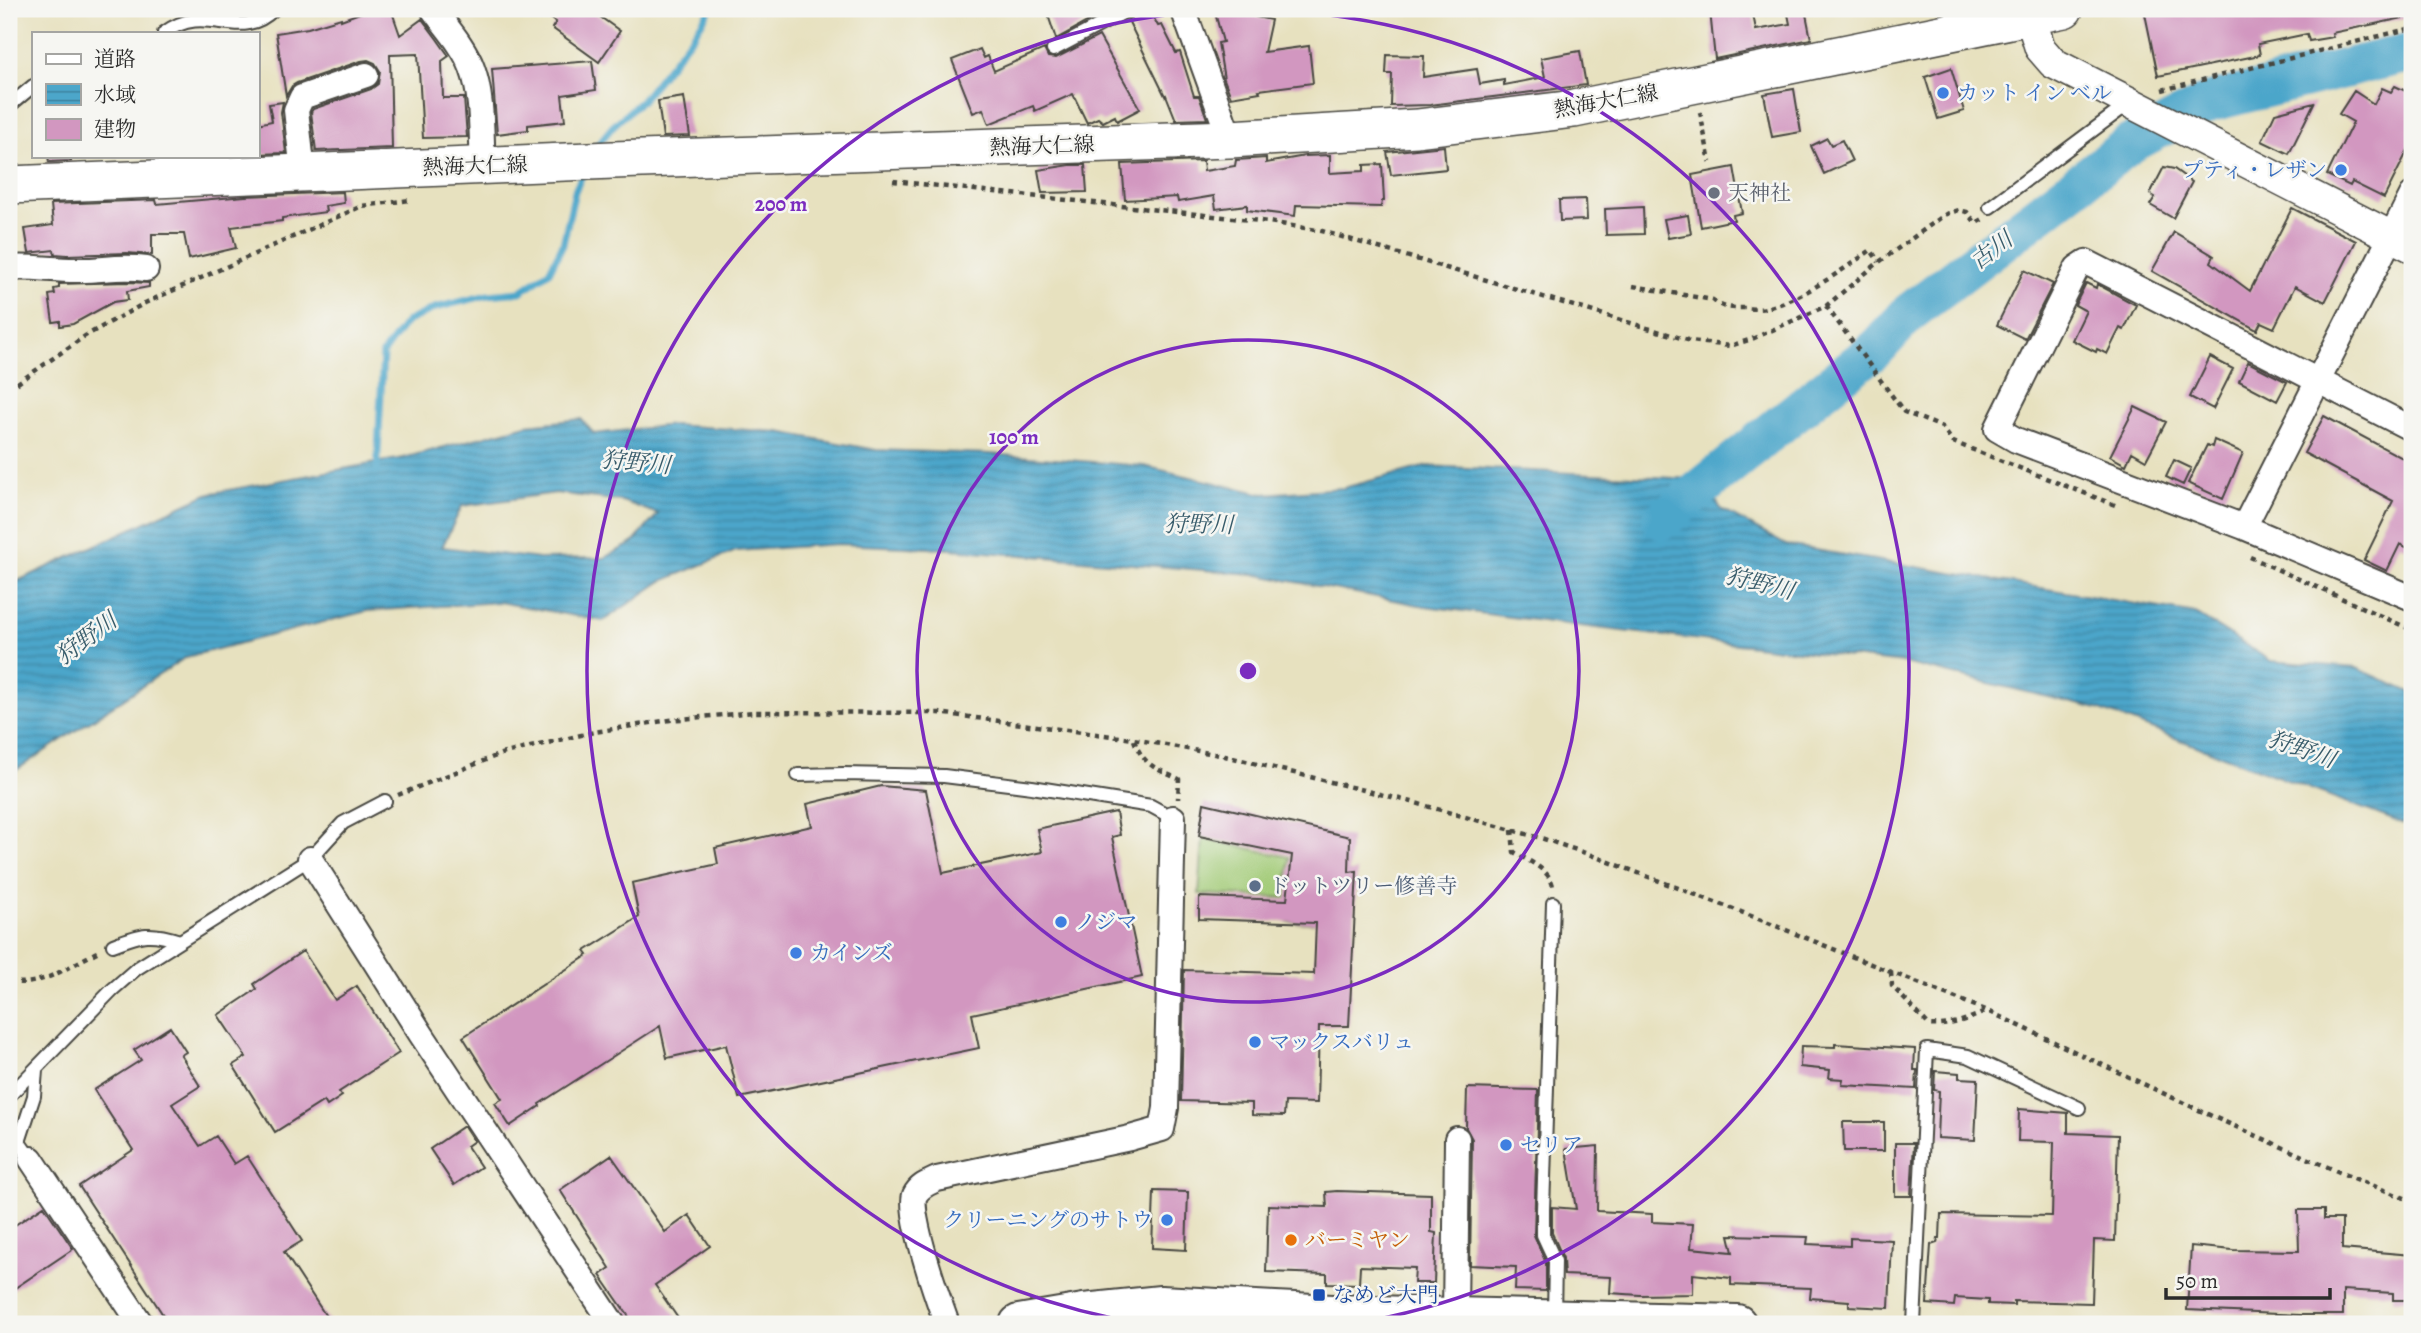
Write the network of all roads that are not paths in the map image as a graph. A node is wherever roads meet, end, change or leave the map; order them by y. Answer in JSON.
{"nodes":[{"id":1,"x":274,"y":9,"type":"edge"},
{"id":2,"x":433,"y":9,"type":"edge"},
{"id":3,"x":1130,"y":9,"type":"edge"},
{"id":4,"x":1183,"y":9,"type":"edge"},
{"id":5,"x":2041,"y":11,"type":"edge"},
{"id":6,"x":165,"y":32,"type":"edge"},
{"id":7,"x":1053,"y":50,"type":"dead end"},
{"id":8,"x":366,"y":75,"type":"dead end"},
{"id":9,"x":32,"y":87,"type":"edge"},
{"id":10,"x":2141,"y":102,"type":"junction"},
{"id":11,"x":9,"y":106,"type":"edge"},
{"id":12,"x":1230,"y":139,"type":"junction"},
{"id":13,"x":483,"y":166,"type":"junction"},
{"id":14,"x":303,"y":173,"type":"junction"},
{"id":15,"x":9,"y":184,"type":"edge"},
{"id":16,"x":2412,"y":195,"type":"edge"},
{"id":17,"x":1990,"y":207,"type":"road end"},
{"id":18,"x":2402,"y":241,"type":"edge"},
{"id":19,"x":9,"y":268,"type":"edge"},
{"id":20,"x":146,"y":269,"type":"dead end"},
{"id":21,"x":2317,"y":380,"type":"junction"},
{"id":22,"x":2412,"y":429,"type":"edge"},
{"id":23,"x":2244,"y":527,"type":"junction"},
{"id":24,"x":2412,"y":598,"type":"edge"},
{"id":25,"x":798,"y":775,"type":"dead end"},
{"id":26,"x":385,"y":801,"type":"road end"},
{"id":27,"x":1172,"y":818,"type":"joint"},
{"id":28,"x":310,"y":859,"type":"junction"},
{"id":29,"x":1553,"y":903,"type":"road end"},
{"id":30,"x":180,"y":941,"type":"junction"},
{"id":31,"x":113,"y":945,"type":"road end"},
{"id":32,"x":36,"y":1070,"type":"junction"},
{"id":33,"x":10,"y":1095,"type":"edge"},
{"id":34,"x":2079,"y":1108,"type":"dead end"},
{"id":35,"x":1457,"y":1139,"type":"dead end"},
{"id":36,"x":31,"y":1159,"type":"joint"},
{"id":37,"x":1455,"y":1317,"type":"junction"},
{"id":38,"x":1554,"y":1320,"type":"junction"},
{"id":39,"x":1645,"y":1323,"type":"edge"},
{"id":40,"x":141,"y":1324,"type":"edge"},
{"id":41,"x":613,"y":1324,"type":"edge"},
{"id":42,"x":947,"y":1324,"type":"edge"},
{"id":43,"x":1019,"y":1324,"type":"edge"},
{"id":44,"x":1737,"y":1324,"type":"edge"},
{"id":45,"x":1914,"y":1324,"type":"edge"}],
"edges":[{"from":1,"to":6,"type":"lane"},
{"from":2,"to":13,"type":"street"},
{"from":3,"to":7,"type":"lane"},
{"from":4,"to":12,"type":"street"},
{"from":5,"to":10,"type":"street"},
{"from":5,"to":12,"type":"main road","name":"熱海大仁線"},
{"from":8,"to":14,"type":"street"},
{"from":9,"to":11,"type":"lane"},
{"from":10,"to":17,"type":"lane"},
{"from":10,"to":18,"type":"street"},
{"from":12,"to":13,"type":"main road","name":"熱海大仁線"},
{"from":13,"to":14,"type":"main road","name":"熱海大仁線"},
{"from":14,"to":15,"type":"main road","name":"熱海大仁線"},
{"from":16,"to":18,"type":"street"},
{"from":18,"to":21,"type":"street"},
{"from":19,"to":20,"type":"street"},
{"from":21,"to":22,"type":"street"},
{"from":21,"to":23,"type":"street"},
{"from":21,"to":23,"type":"street"},
{"from":23,"to":24,"type":"street"},
{"from":25,"to":27,"type":"lane"},
{"from":26,"to":28,"type":"lane"},
{"from":27,"to":42,"type":"street"},
{"from":28,"to":30,"type":"lane"},
{"from":28,"to":41,"type":"street"},
{"from":29,"to":38,"type":"lane"},
{"from":30,"to":31,"type":"lane"},
{"from":30,"to":32,"type":"lane"},
{"from":32,"to":33,"type":"lane"},
{"from":32,"to":36,"type":"lane"},
{"from":34,"to":45,"type":"lane"},
{"from":35,"to":37,"type":"street"},
{"from":36,"to":40,"type":"street"},
{"from":37,"to":38,"type":"highway"},
{"from":37,"to":43,"type":"highway"},
{"from":38,"to":39,"type":"highway"},
{"from":39,"to":44,"type":"highway"}]}
